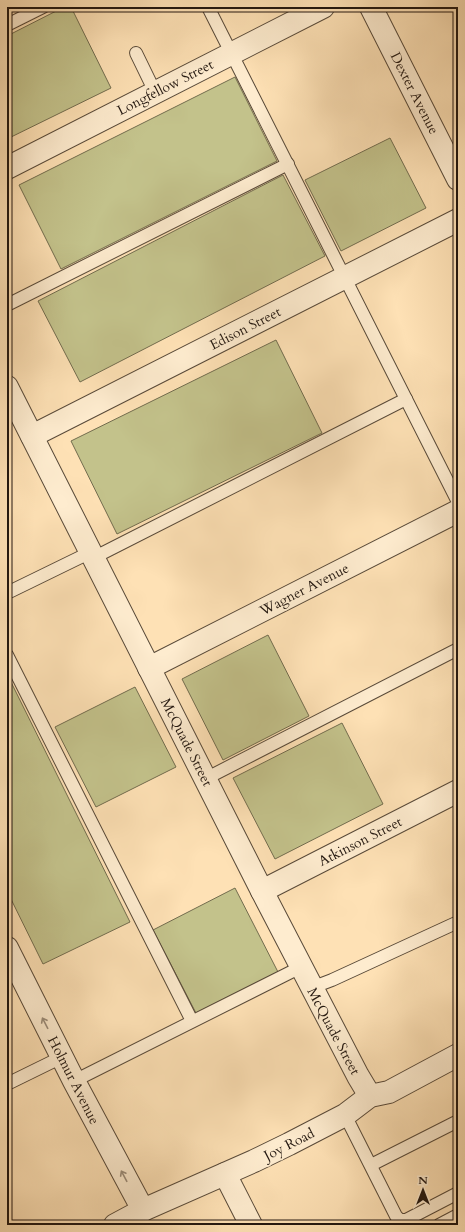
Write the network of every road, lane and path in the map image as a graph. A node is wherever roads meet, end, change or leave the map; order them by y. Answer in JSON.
{"nodes":[{"id":1,"x":43,"y":7,"type":"edge"},
{"id":2,"x":208,"y":7,"type":"edge"},
{"id":3,"x":324,"y":7,"type":"edge"},
{"id":4,"x":371,"y":7,"type":"edge"},
{"id":5,"x":7,"y":25,"type":"edge"},
{"id":6,"x":136,"y":53,"type":"dead end"},
{"id":7,"x":232,"y":54,"type":"junction"},
{"id":8,"x":155,"y":92,"type":"junction"},
{"id":9,"x":288,"y":164,"type":"junction"},
{"id":10,"x":7,"y":168,"type":"edge"},
{"id":11,"x":458,"y":179,"type":"edge"},
{"id":12,"x":458,"y":220,"type":"edge"},
{"id":13,"x":345,"y":277,"type":"junction"},
{"id":14,"x":7,"y":305,"type":"edge"},
{"id":15,"x":7,"y":387,"type":"edge"},
{"id":16,"x":406,"y":399,"type":"junction"},
{"id":17,"x":32,"y":436,"type":"junction"},
{"id":18,"x":458,"y":502,"type":"edge"},
{"id":19,"x":458,"y":511,"type":"edge"},
{"id":20,"x":92,"y":555,"type":"junction"},
{"id":21,"x":7,"y":593,"type":"edge"},
{"id":22,"x":458,"y":649,"type":"edge"},
{"id":23,"x":7,"y":655,"type":"edge"},
{"id":24,"x":149,"y":668,"type":"junction"},
{"id":25,"x":205,"y":779,"type":"junction"},
{"id":26,"x":458,"y":791,"type":"edge"},
{"id":27,"x":262,"y":891,"type":"junction"},
{"id":28,"x":458,"y":922,"type":"edge"},
{"id":29,"x":7,"y":948,"type":"edge"},
{"id":30,"x":301,"y":967,"type":"junction"},
{"id":31,"x":312,"y":988,"type":"junction"},
{"id":32,"x":192,"y":1021,"type":"junction"},
{"id":33,"x":458,"y":1055,"type":"edge"},
{"id":34,"x":62,"y":1057,"type":"junction"},
{"id":35,"x":74,"y":1081,"type":"junction"},
{"id":36,"x":7,"y":1084,"type":"edge"},
{"id":37,"x":370,"y":1096,"type":"junction"},
{"id":38,"x":344,"y":1115,"type":"junction"},
{"id":39,"x":458,"y":1121,"type":"edge"},
{"id":40,"x":371,"y":1165,"type":"junction"},
{"id":41,"x":225,"y":1174,"type":"junction"},
{"id":42,"x":458,"y":1193,"type":"edge"},
{"id":43,"x":143,"y":1210,"type":"junction"},
{"id":44,"x":458,"y":1215,"type":"edge"},
{"id":45,"x":115,"y":1225,"type":"edge"},
{"id":46,"x":251,"y":1225,"type":"edge"},
{"id":47,"x":439,"y":1225,"type":"edge"}],
"edges":[{"from":1,"to":5,"type":"lane"},
{"from":2,"to":7,"type":"lane"},
{"from":3,"to":7,"type":"street","name":"Longfellow Street"},
{"from":4,"to":11,"type":"street","name":"Dexter Avenue"},
{"from":6,"to":8,"type":"lane"},
{"from":7,"to":8,"type":"street","name":"Longfellow Street"},
{"from":7,"to":9,"type":"lane"},
{"from":8,"to":10,"type":"street","name":"Longfellow Street"},
{"from":9,"to":13,"type":"lane"},
{"from":9,"to":14,"type":"lane"},
{"from":12,"to":13,"type":"street","name":"Edison Street"},
{"from":13,"to":16,"type":"lane"},
{"from":13,"to":17,"type":"street","name":"Edison Street"},
{"from":15,"to":17,"type":"street","name":"McQuade Street"},
{"from":16,"to":18,"type":"lane"},
{"from":16,"to":20,"type":"lane"},
{"from":17,"to":20,"type":"street","name":"McQuade Street"},
{"from":19,"to":24,"type":"street","name":"Wagner Avenue"},
{"from":20,"to":21,"type":"lane"},
{"from":20,"to":24,"type":"street","name":"McQuade Street"},
{"from":22,"to":25,"type":"lane"},
{"from":23,"to":32,"type":"lane"},
{"from":24,"to":25,"type":"street","name":"McQuade Street"},
{"from":25,"to":27,"type":"street","name":"McQuade Street"},
{"from":26,"to":27,"type":"street","name":"Atkinson Street"},
{"from":27,"to":30,"type":"street","name":"McQuade Street"},
{"from":28,"to":31,"type":"lane"},
{"from":34,"to":29,"type":"street","name":"Holmur Avenue","one_way":true},
{"from":30,"to":31,"type":"street","name":"McQuade Street"},
{"from":30,"to":32,"type":"lane"},
{"from":31,"to":37,"type":"street","name":"McQuade Street"},
{"from":32,"to":35,"type":"lane"},
{"from":33,"to":37,"type":"street","name":"Joy Road"},
{"from":34,"to":35,"type":"street","name":"Holmur Avenue"},
{"from":34,"to":36,"type":"lane"},
{"from":43,"to":35,"type":"street","name":"Holmur Avenue","one_way":true},
{"from":37,"to":38,"type":"street","name":"Joy Road"},
{"from":38,"to":40,"type":"lane"},
{"from":38,"to":41,"type":"street","name":"Joy Road"},
{"from":39,"to":40,"type":"lane"},
{"from":40,"to":42,"type":"lane"},
{"from":41,"to":43,"type":"street","name":"Joy Road"},
{"from":41,"to":46,"type":"street"},
{"from":43,"to":45,"type":"street","name":"Joy Road"},
{"from":44,"to":47,"type":"lane"}]}
